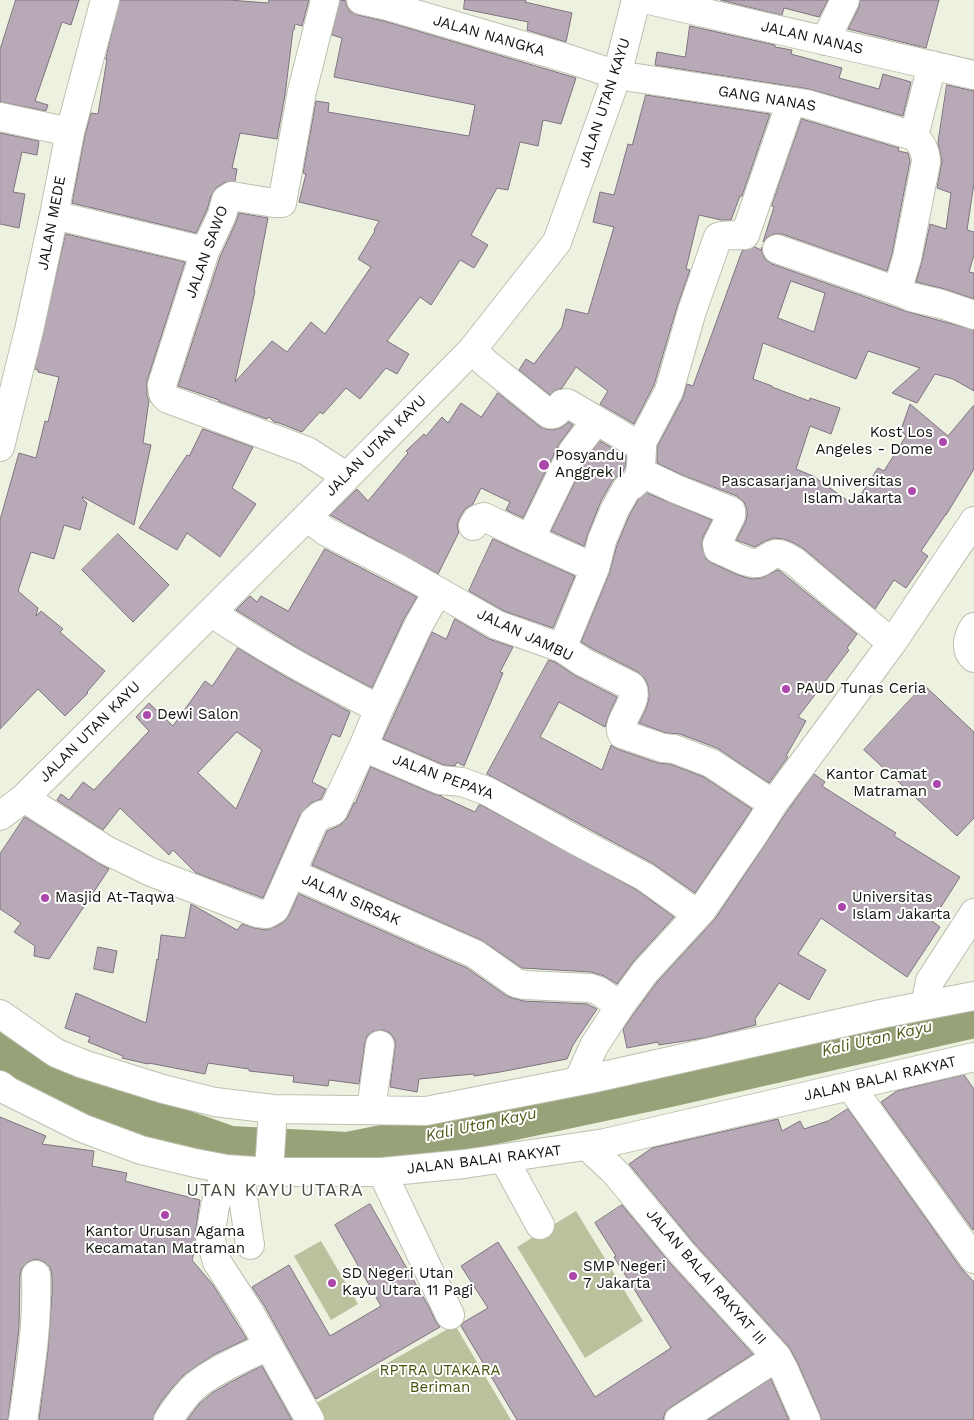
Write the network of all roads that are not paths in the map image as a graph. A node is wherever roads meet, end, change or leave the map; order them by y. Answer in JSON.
{"nodes":[{"id":1,"x":105,"y":0,"type":"edge"},
{"id":2,"x":325,"y":0,"type":"edge"},
{"id":3,"x":361,"y":0,"type":"edge"},
{"id":4,"x":636,"y":0,"type":"edge"},
{"id":5,"x":649,"y":0,"type":"edge"},
{"id":6,"x":845,"y":0,"type":"edge"},
{"id":7,"x":389,"y":3,"type":"edge"},
{"id":8,"x":825,"y":41,"type":"junction"},
{"id":9,"x":932,"y":65,"type":"junction"},
{"id":10,"x":972,"y":68,"type":"edge"},
{"id":11,"x":617,"y":75,"type":"junction"},
{"id":12,"x":795,"y":102,"type":"junction"},
{"id":13,"x":0,"y":117,"type":"edge"},
{"id":14,"x":70,"y":132,"type":"junction"},
{"id":15,"x":914,"y":136,"type":"junction"},
{"id":16,"x":54,"y":214,"type":"junction"},
{"id":17,"x":777,"y":248,"type":"dead end"},
{"id":18,"x":205,"y":251,"type":"junction"},
{"id":19,"x":897,"y":291,"type":"junction"},
{"id":20,"x":974,"y":314,"type":"edge"},
{"id":21,"x":472,"y":350,"type":"junction"},
{"id":22,"x":596,"y":421,"type":"junction"},
{"id":23,"x":2,"y":430,"type":"edge"},
{"id":24,"x":640,"y":459,"type":"junction"},
{"id":25,"x":346,"y":476,"type":"junction"},
{"id":26,"x":307,"y":517,"type":"junction"},
{"id":27,"x":974,"y":521,"type":"edge"},
{"id":28,"x":473,"y":526,"type":"dead end"},
{"id":29,"x":530,"y":539,"type":"junction"},
{"id":30,"x":595,"y":568,"type":"junction"},
{"id":31,"x":438,"y":591,"type":"junction"},
{"id":32,"x":211,"y":612,"type":"junction"},
{"id":33,"x":974,"y":627,"type":"edge"},
{"id":34,"x":892,"y":643,"type":"junction"},
{"id":35,"x":562,"y":648,"type":"junction"},
{"id":36,"x":974,"y":658,"type":"edge"},
{"id":37,"x":379,"y":710,"type":"junction"},
{"id":38,"x":364,"y":747,"type":"junction"},
{"id":39,"x":24,"y":798,"type":"junction"},
{"id":40,"x":773,"y":804,"type":"junction"},
{"id":41,"x":0,"y":816,"type":"edge"},
{"id":42,"x":291,"y":873,"type":"junction"},
{"id":43,"x":974,"y":913,"type":"edge"},
{"id":44,"x":697,"y":914,"type":"junction"},
{"id":45,"x":974,"y":996,"type":"edge"},
{"id":46,"x":926,"y":1005,"type":"junction"},
{"id":47,"x":620,"y":1006,"type":"junction"},
{"id":48,"x":0,"y":1014,"type":"edge"},
{"id":49,"x":380,"y":1045,"type":"dead end"},
{"id":50,"x":974,"y":1057,"type":"edge"},
{"id":51,"x":578,"y":1081,"type":"junction"},
{"id":52,"x":851,"y":1087,"type":"junction"},
{"id":53,"x":3,"y":1094,"type":"edge"},
{"id":54,"x":371,"y":1110,"type":"junction"},
{"id":55,"x":273,"y":1114,"type":"junction"},
{"id":56,"x":588,"y":1146,"type":"junction"},
{"id":57,"x":504,"y":1158,"type":"junction"},
{"id":58,"x":269,"y":1166,"type":"junction"},
{"id":59,"x":233,"y":1169,"type":"junction"},
{"id":60,"x":382,"y":1172,"type":"junction"},
{"id":61,"x":540,"y":1225,"type":"dead end"},
{"id":62,"x":250,"y":1244,"type":"dead end"},
{"id":63,"x":974,"y":1258,"type":"edge"},
{"id":64,"x":36,"y":1275,"type":"dead end"},
{"id":65,"x":450,"y":1315,"type":"dead end"},
{"id":66,"x":268,"y":1346,"type":"junction"},
{"id":67,"x":777,"y":1357,"type":"junction"},
{"id":68,"x":23,"y":1420,"type":"edge"},
{"id":69,"x":168,"y":1420,"type":"edge"},
{"id":70,"x":310,"y":1420,"type":"edge"},
{"id":71,"x":678,"y":1420,"type":"edge"},
{"id":72,"x":806,"y":1420,"type":"edge"}],
"edges":[{"from":1,"to":14,"type":"street","name":"JALAN MEDE"},
{"from":2,"to":18,"type":"street","name":"JALAN SAWO"},
{"from":3,"to":7,"type":"street","name":"JALAN NANGKA"},
{"from":4,"to":11,"type":"street","name":"JALAN UTAN KAYU"},
{"from":5,"to":8,"type":"street","name":"JALAN NANAS"},
{"from":6,"to":8,"type":"street"},
{"from":7,"to":11,"type":"street","name":"JALAN NANGKA"},
{"from":8,"to":9,"type":"street","name":"JALAN NANAS"},
{"from":9,"to":10,"type":"street","name":"JALAN NANAS"},
{"from":9,"to":15,"type":"street"},
{"from":11,"to":12,"type":"street","name":"GANG NANAS"},
{"from":11,"to":21,"type":"street","name":"JALAN UTAN KAYU"},
{"from":12,"to":15,"type":"street","name":"GANG NANAS"},
{"from":12,"to":24,"type":"street"},
{"from":13,"to":14,"type":"street"},
{"from":14,"to":16,"type":"street","name":"JALAN MEDE"},
{"from":15,"to":19,"type":"street"},
{"from":16,"to":18,"type":"street"},
{"from":16,"to":23,"type":"street","name":"JALAN MEDE"},
{"from":17,"to":19,"type":"street"},
{"from":18,"to":25,"type":"street","name":"JALAN SAWO"},
{"from":19,"to":20,"type":"street"},
{"from":21,"to":22,"type":"street"},
{"from":21,"to":25,"type":"street","name":"JALAN UTAN KAYU"},
{"from":22,"to":24,"type":"street"},
{"from":22,"to":29,"type":"street"},
{"from":24,"to":30,"type":"street"},
{"from":24,"to":34,"type":"street"},
{"from":25,"to":26,"type":"street","name":"JALAN UTAN KAYU"},
{"from":26,"to":31,"type":"street","name":"JALAN JAMBU"},
{"from":26,"to":32,"type":"street","name":"JALAN UTAN KAYU"},
{"from":27,"to":34,"type":"street"},
{"from":28,"to":29,"type":"street"},
{"from":29,"to":30,"type":"street"},
{"from":30,"to":35,"type":"street"},
{"from":31,"to":35,"type":"street","name":"JALAN JAMBU"},
{"from":31,"to":37,"type":"street"},
{"from":32,"to":37,"type":"street"},
{"from":32,"to":39,"type":"street","name":"JALAN UTAN KAYU"},
{"from":33,"to":36,"type":"street"},
{"from":34,"to":40,"type":"street"},
{"from":35,"to":40,"type":"street","name":"JALAN JAMBU"},
{"from":37,"to":38,"type":"street"},
{"from":38,"to":42,"type":"street"},
{"from":38,"to":44,"type":"street","name":"JALAN PEPAYA"},
{"from":39,"to":41,"type":"street","name":"JALAN UTAN KAYU"},
{"from":39,"to":42,"type":"street","name":"JALAN SIRSAK"},
{"from":40,"to":44,"type":"street"},
{"from":42,"to":47,"type":"street","name":"JALAN SIRSAK"},
{"from":43,"to":46,"type":"street"},
{"from":44,"to":47,"type":"street"},
{"from":45,"to":46,"type":"street"},
{"from":46,"to":51,"type":"street"},
{"from":47,"to":51,"type":"street"},
{"from":48,"to":55,"type":"street"},
{"from":49,"to":54,"type":"street"},
{"from":50,"to":52,"type":"street","name":"JALAN BALAI RAKYAT"},
{"from":51,"to":54,"type":"street"},
{"from":52,"to":56,"type":"street","name":"JALAN BALAI RAKYAT"},
{"from":52,"to":63,"type":"street"},
{"from":53,"to":59,"type":"street","name":"JALAN BALAI RAKYAT"},
{"from":54,"to":55,"type":"street"},
{"from":55,"to":58,"type":"street"},
{"from":56,"to":57,"type":"street","name":"JALAN BALAI RAKYAT"},
{"from":56,"to":67,"type":"street","name":"JALAN BALAI RAKYAT III"},
{"from":57,"to":60,"type":"street","name":"JALAN BALAI RAKYAT"},
{"from":57,"to":61,"type":"street"},
{"from":58,"to":59,"type":"street","name":"JALAN BALAI RAKYAT"},
{"from":58,"to":60,"type":"street","name":"JALAN BALAI RAKYAT"},
{"from":59,"to":62,"type":"street"},
{"from":59,"to":66,"type":"street"},
{"from":60,"to":65,"type":"street"},
{"from":64,"to":68,"type":"street"},
{"from":66,"to":69,"type":"street"},
{"from":66,"to":70,"type":"street"},
{"from":67,"to":71,"type":"street"},
{"from":67,"to":72,"type":"street","name":"JALAN BALAI RAKYAT III"}]}
